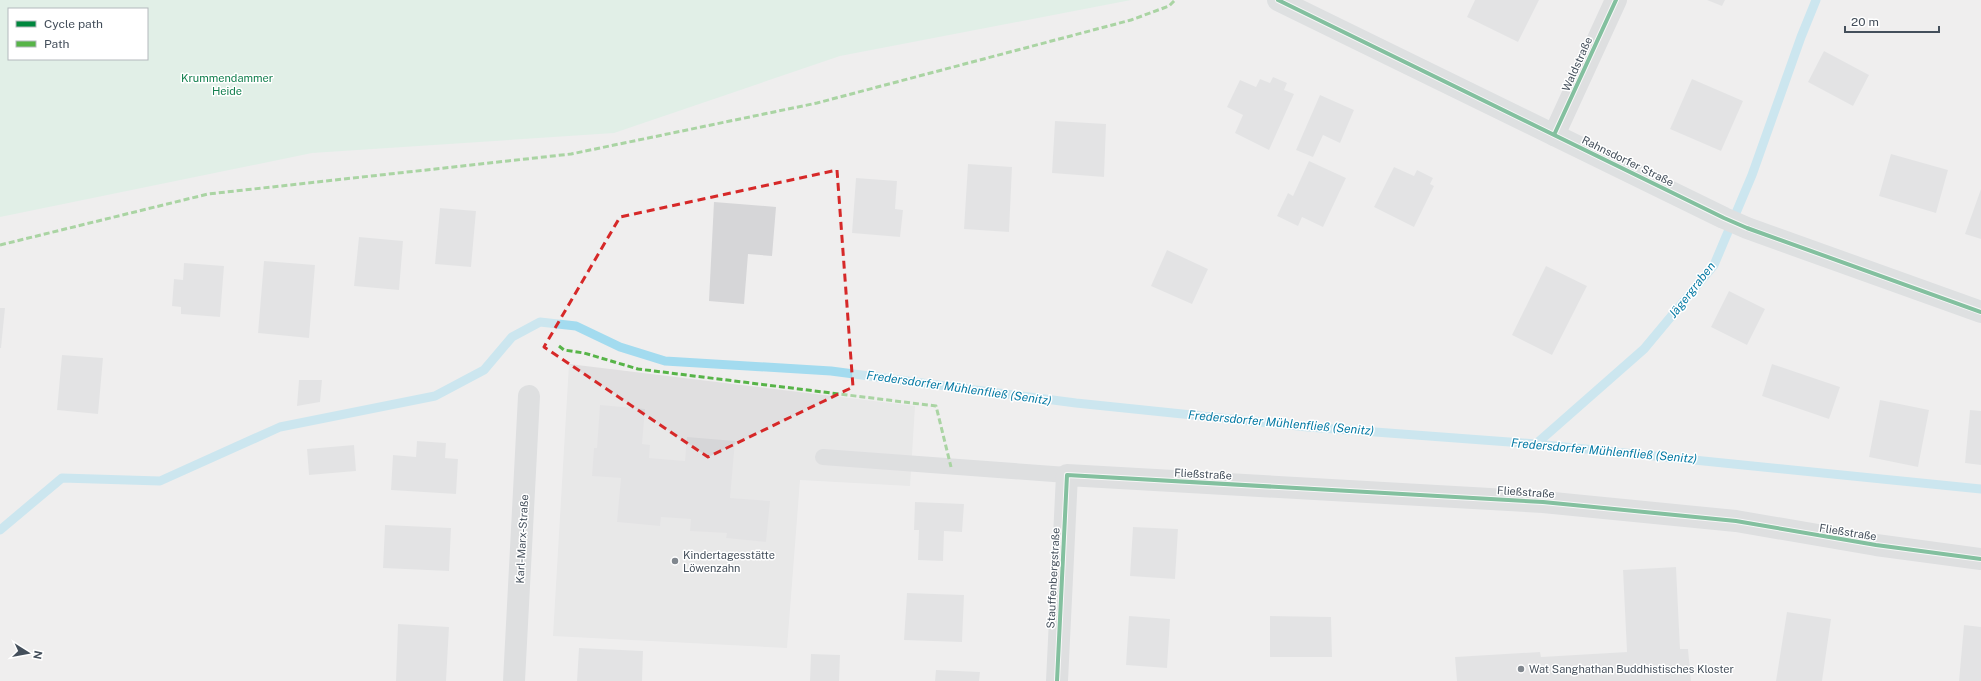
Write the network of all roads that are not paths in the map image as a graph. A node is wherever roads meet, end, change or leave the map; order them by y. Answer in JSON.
{"nodes":[{"id":1,"x":1278,"y":0,"type":"edge"},
{"id":2,"x":1616,"y":0,"type":"edge"},
{"id":3,"x":1554,"y":135,"type":"junction"},
{"id":4,"x":1981,"y":312,"type":"edge"},
{"id":5,"x":529,"y":396,"type":"dead end"},
{"id":6,"x":823,"y":457,"type":"dead end"},
{"id":7,"x":1067,"y":475,"type":"junction"},
{"id":8,"x":1981,"y":560,"type":"edge"},
{"id":9,"x":514,"y":681,"type":"edge"},
{"id":10,"x":1057,"y":681,"type":"edge"}],
"edges":[{"from":1,"to":3,"type":"street","name":"Rahnsdorfer Straße"},
{"from":2,"to":3,"type":"street","name":"Waldstraße"},
{"from":3,"to":4,"type":"street","name":"Rahnsdorfer Straße"},
{"from":5,"to":9,"type":"street","name":"Karl-Marx-Straße"},
{"from":6,"to":7,"type":"lane"},
{"from":7,"to":8,"type":"street","name":"Fließstraße"},
{"from":7,"to":10,"type":"street","name":"Stauffenbergstraße"}]}
